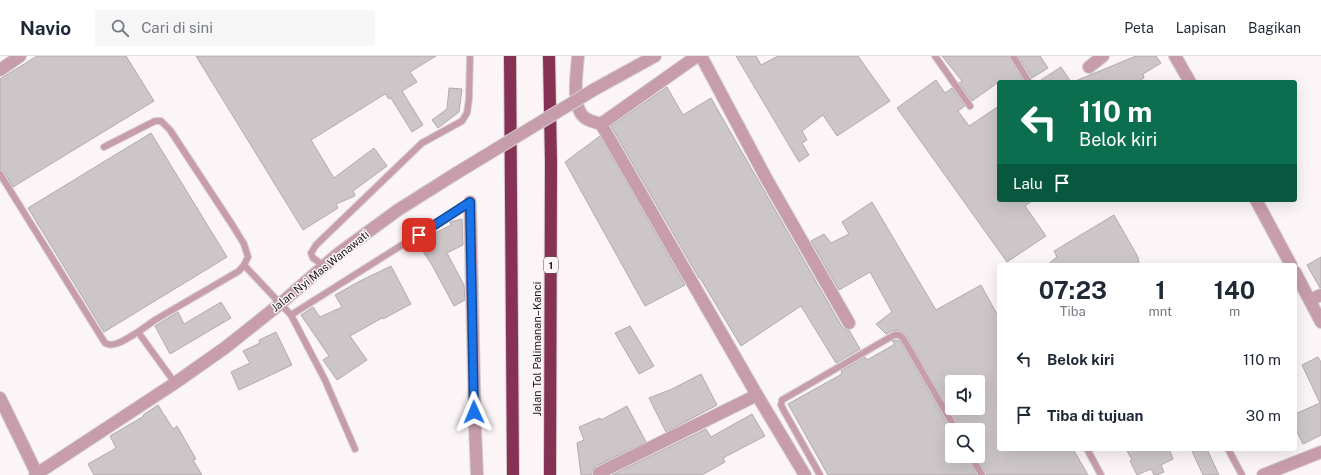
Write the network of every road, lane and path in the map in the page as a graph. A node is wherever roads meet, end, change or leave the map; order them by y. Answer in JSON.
{"nodes":[{"id":1,"x":20,"y":56,"type":"edge"},
{"id":2,"x":470,"y":56,"type":"edge"},
{"id":3,"x":510,"y":56,"type":"edge"},
{"id":4,"x":549,"y":56,"type":"edge"},
{"id":5,"x":578,"y":56,"type":"edge"},
{"id":6,"x":655,"y":56,"type":"edge"},
{"id":7,"x":697,"y":56,"type":"edge"},
{"id":8,"x":701,"y":56,"type":"edge"},
{"id":9,"x":935,"y":56,"type":"edge"},
{"id":10,"x":1013,"y":56,"type":"edge"},
{"id":11,"x":1103,"y":56,"type":"edge"},
{"id":12,"x":1175,"y":56,"type":"edge"},
{"id":13,"x":1089,"y":68,"type":"dead end"},
{"id":14,"x":0,"y":70,"type":"edge"},
{"id":15,"x":1028,"y":80,"type":"edge"},
{"id":16,"x":1189,"y":80,"type":"edge"},
{"id":17,"x":970,"y":106,"type":"dead end"},
{"id":18,"x":601,"y":124,"type":"junction"},
{"id":19,"x":104,"y":146,"type":"dead end"},
{"id":20,"x":0,"y":174,"type":"edge"},
{"id":21,"x":470,"y":202,"type":"joint"},
{"id":22,"x":1257,"y":202,"type":"edge"},
{"id":23,"x":1290,"y":263,"type":"edge"},
{"id":24,"x":244,"y":265,"type":"junction"},
{"id":25,"x":324,"y":266,"type":"junction"},
{"id":26,"x":1297,"y":274,"type":"edge"},
{"id":27,"x":1316,"y":297,"type":"edge"},
{"id":28,"x":280,"y":304,"type":"junction"},
{"id":29,"x":291,"y":315,"type":"junction"},
{"id":30,"x":1321,"y":322,"type":"edge"},
{"id":31,"x":849,"y":323,"type":"dead end"},
{"id":32,"x":138,"y":332,"type":"junction"},
{"id":33,"x":175,"y":383,"type":"junction"},
{"id":34,"x":757,"y":396,"type":"junction"},
{"id":35,"x":0,"y":398,"type":"edge"},
{"id":36,"x":952,"y":423,"type":"edge"},
{"id":37,"x":355,"y":449,"type":"dead end"},
{"id":38,"x":1088,"y":451,"type":"edge"},
{"id":39,"x":1229,"y":451,"type":"edge"},
{"id":40,"x":1321,"y":452,"type":"edge"},
{"id":41,"x":975,"y":463,"type":"edge"},
{"id":42,"x":599,"y":473,"type":"dead end"},
{"id":43,"x":36,"y":474,"type":"edge"},
{"id":44,"x":1268,"y":474,"type":"edge"},
{"id":45,"x":477,"y":475,"type":"edge"},
{"id":46,"x":513,"y":475,"type":"edge"},
{"id":47,"x":550,"y":475,"type":"edge"},
{"id":48,"x":805,"y":475,"type":"edge"},
{"id":49,"x":820,"y":475,"type":"edge"},
{"id":50,"x":982,"y":475,"type":"edge"},
{"id":51,"x":1101,"y":475,"type":"edge"},
{"id":52,"x":1242,"y":475,"type":"edge"}],
"edges":[{"from":1,"to":14,"type":"street"},
{"from":2,"to":25,"type":"lane"},
{"from":3,"to":46,"type":"highway"},
{"from":4,"to":47,"type":"highway","name":"Jalan Tol Palimanan–Kanci","number":"1"},
{"from":5,"to":18,"type":"street"},
{"from":6,"to":25,"type":"street","name":"Jalan Nyi Mas Wanawati","bridge":true},
{"from":7,"to":18,"type":"street"},
{"from":8,"to":31,"type":"street"},
{"from":9,"to":17,"type":"lane"},
{"from":10,"to":15,"type":"lane"},
{"from":11,"to":13,"type":"street"},
{"from":12,"to":16,"type":"street"},
{"from":18,"to":34,"type":"street"},
{"from":19,"to":24,"type":"lane"},
{"from":20,"to":32,"type":"lane"},
{"from":21,"to":29,"type":"lane"},
{"from":21,"to":45,"type":"street"},
{"from":22,"to":23,"type":"street"},
{"from":24,"to":28,"type":"lane"},
{"from":24,"to":32,"type":"lane"},
{"from":25,"to":28,"type":"street","name":"Jalan Nyi Mas Wanawati"},
{"from":26,"to":27,"type":"street"},
{"from":27,"to":30,"type":"street"},
{"from":28,"to":29,"type":"lane"},
{"from":28,"to":33,"type":"street","name":"Jalan Nyi Mas Wanawati"},
{"from":29,"to":37,"type":"lane"},
{"from":32,"to":33,"type":"lane"},
{"from":33,"to":43,"type":"street","name":"Jalan Nyi Mas Wanawati"},
{"from":34,"to":42,"type":"street"},
{"from":34,"to":48,"type":"street"},
{"from":35,"to":43,"type":"street"},
{"from":36,"to":49,"type":"lane"},
{"from":38,"to":51,"type":"lane"},
{"from":39,"to":52,"type":"lane"},
{"from":40,"to":44,"type":"street"},
{"from":41,"to":50,"type":"lane"}]}
